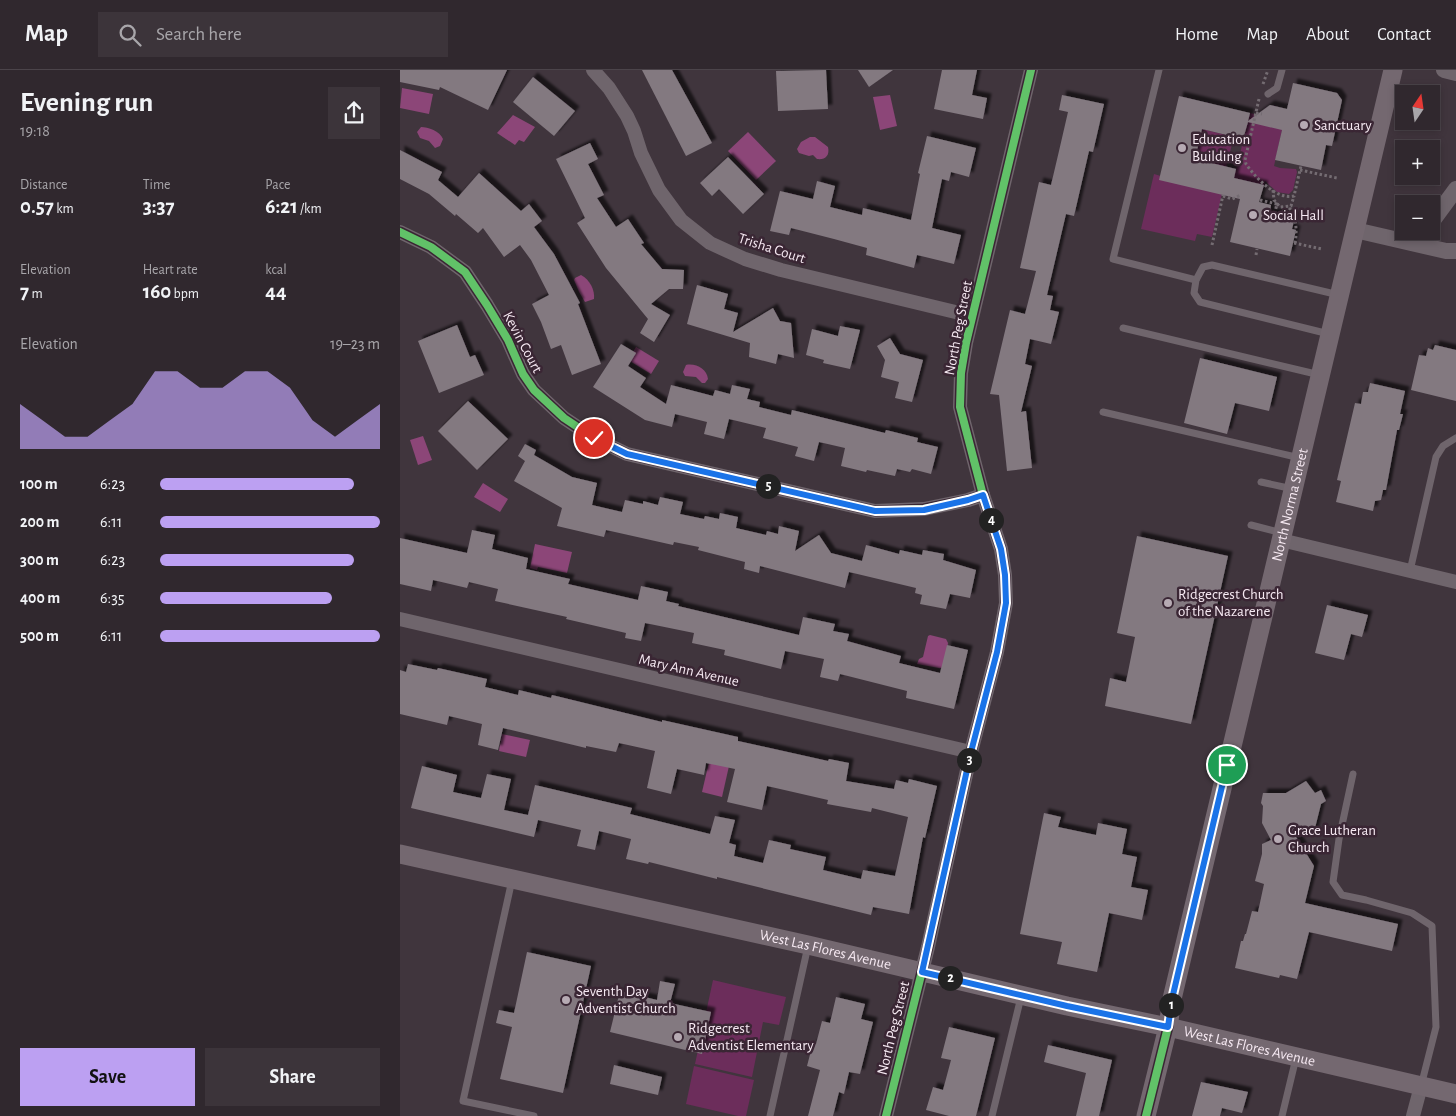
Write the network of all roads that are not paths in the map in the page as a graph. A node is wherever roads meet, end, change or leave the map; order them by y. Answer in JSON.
{"nodes":[{"id":1,"x":593,"y":70,"type":"edge"},
{"id":2,"x":1031,"y":70,"type":"edge"},
{"id":3,"x":1159,"y":70,"type":"edge"},
{"id":4,"x":1282,"y":70,"type":"edge"},
{"id":5,"x":1393,"y":70,"type":"edge"},
{"id":6,"x":1444,"y":70,"type":"edge"},
{"id":7,"x":1456,"y":73,"type":"edge"},
{"id":8,"x":1268,"y":94,"type":"dead end"},
{"id":9,"x":1456,"y":189,"type":"edge"},
{"id":10,"x":1440,"y":211,"type":"edge"},
{"id":11,"x":1355,"y":230,"type":"junction"},
{"id":12,"x":400,"y":232,"type":"edge"},
{"id":13,"x":1395,"y":235,"type":"edge"},
{"id":14,"x":1426,"y":240,"type":"edge"},
{"id":15,"x":1456,"y":251,"type":"edge"},
{"id":16,"x":1196,"y":280,"type":"junction"},
{"id":17,"x":1340,"y":295,"type":"junction"},
{"id":18,"x":972,"y":316,"type":"junction"},
{"id":19,"x":1123,"y":328,"type":"dead end"},
{"id":20,"x":1330,"y":334,"type":"junction"},
{"id":21,"x":1320,"y":375,"type":"junction"},
{"id":22,"x":1103,"y":412,"type":"dead end"},
{"id":23,"x":1456,"y":438,"type":"edge"},
{"id":24,"x":1300,"y":458,"type":"junction"},
{"id":25,"x":1261,"y":482,"type":"dead end"},
{"id":26,"x":1293,"y":490,"type":"junction"},
{"id":27,"x":983,"y":495,"type":"junction"},
{"id":28,"x":1251,"y":525,"type":"dead end"},
{"id":29,"x":1282,"y":537,"type":"junction"},
{"id":30,"x":1410,"y":571,"type":"junction"},
{"id":31,"x":1456,"y":582,"type":"edge"},
{"id":32,"x":400,"y":619,"type":"edge"},
{"id":33,"x":971,"y":752,"type":"junction"},
{"id":34,"x":1353,"y":774,"type":"dead end"},
{"id":35,"x":400,"y":854,"type":"edge"},
{"id":36,"x":512,"y":880,"type":"junction"},
{"id":37,"x":808,"y":945,"type":"junction"},
{"id":38,"x":922,"y":972,"type":"junction"},
{"id":39,"x":1022,"y":995,"type":"junction"},
{"id":40,"x":1168,"y":1027,"type":"junction"},
{"id":41,"x":1296,"y":1057,"type":"junction"},
{"id":42,"x":1421,"y":1086,"type":"junction"},
{"id":43,"x":1456,"y":1094,"type":"edge"},
{"id":44,"x":534,"y":1116,"type":"edge"},
{"id":45,"x":770,"y":1116,"type":"edge"},
{"id":46,"x":886,"y":1116,"type":"edge"},
{"id":47,"x":992,"y":1116,"type":"edge"},
{"id":48,"x":1146,"y":1116,"type":"edge"},
{"id":49,"x":1282,"y":1116,"type":"edge"},
{"id":50,"x":1413,"y":1116,"type":"edge"}],
"edges":[{"from":1,"to":18,"type":"street","name":"Trisha Court"},
{"from":2,"to":18,"type":"street","name":"North Peg Street"},
{"from":3,"to":16,"type":"lane"},
{"from":4,"to":8,"type":"lane"},
{"from":5,"to":11,"type":"main road","name":"North Norma Street"},
{"from":6,"to":7,"type":"street"},
{"from":9,"to":10,"type":"street"},
{"from":11,"to":13,"type":"street"},
{"from":11,"to":17,"type":"main road","name":"North Norma Street"},
{"from":12,"to":27,"type":"street","name":"Kevin Court"},
{"from":14,"to":15,"type":"street"},
{"from":16,"to":17,"type":"lane"},
{"from":16,"to":20,"type":"lane"},
{"from":17,"to":20,"type":"main road","name":"North Norma Street"},
{"from":18,"to":27,"type":"street","name":"North Peg Street"},
{"from":19,"to":21,"type":"lane"},
{"from":20,"to":21,"type":"main road","name":"North Norma Street"},
{"from":21,"to":24,"type":"main road","name":"North Norma Street"},
{"from":22,"to":24,"type":"lane"},
{"from":23,"to":30,"type":"lane"},
{"from":24,"to":26,"type":"main road","name":"North Norma Street"},
{"from":25,"to":26,"type":"lane"},
{"from":26,"to":29,"type":"main road","name":"North Norma Street"},
{"from":27,"to":33,"type":"street","name":"North Peg Street"},
{"from":28,"to":29,"type":"lane"},
{"from":29,"to":30,"type":"street"},
{"from":29,"to":40,"type":"main road","name":"North Norma Street"},
{"from":30,"to":31,"type":"street"},
{"from":32,"to":33,"type":"street","name":"Mary Ann Avenue"},
{"from":33,"to":38,"type":"street","name":"North Peg Street"},
{"from":34,"to":42,"type":"lane"},
{"from":35,"to":36,"type":"main road","name":"West Las Flores Avenue"},
{"from":36,"to":37,"type":"main road","name":"West Las Flores Avenue"},
{"from":36,"to":44,"type":"lane"},
{"from":37,"to":38,"type":"main road","name":"West Las Flores Avenue"},
{"from":37,"to":45,"type":"lane"},
{"from":38,"to":39,"type":"main road","name":"West Las Flores Avenue"},
{"from":38,"to":46,"type":"street","name":"North Peg Street"},
{"from":39,"to":40,"type":"main road","name":"West Las Flores Avenue"},
{"from":39,"to":47,"type":"lane"},
{"from":40,"to":41,"type":"main road","name":"West Las Flores Avenue"},
{"from":40,"to":48,"type":"main road","name":"North Norma Street"},
{"from":41,"to":42,"type":"main road","name":"West Las Flores Avenue"},
{"from":41,"to":49,"type":"lane"},
{"from":42,"to":43,"type":"main road","name":"West Las Flores Avenue"},
{"from":42,"to":50,"type":"street"}]}
